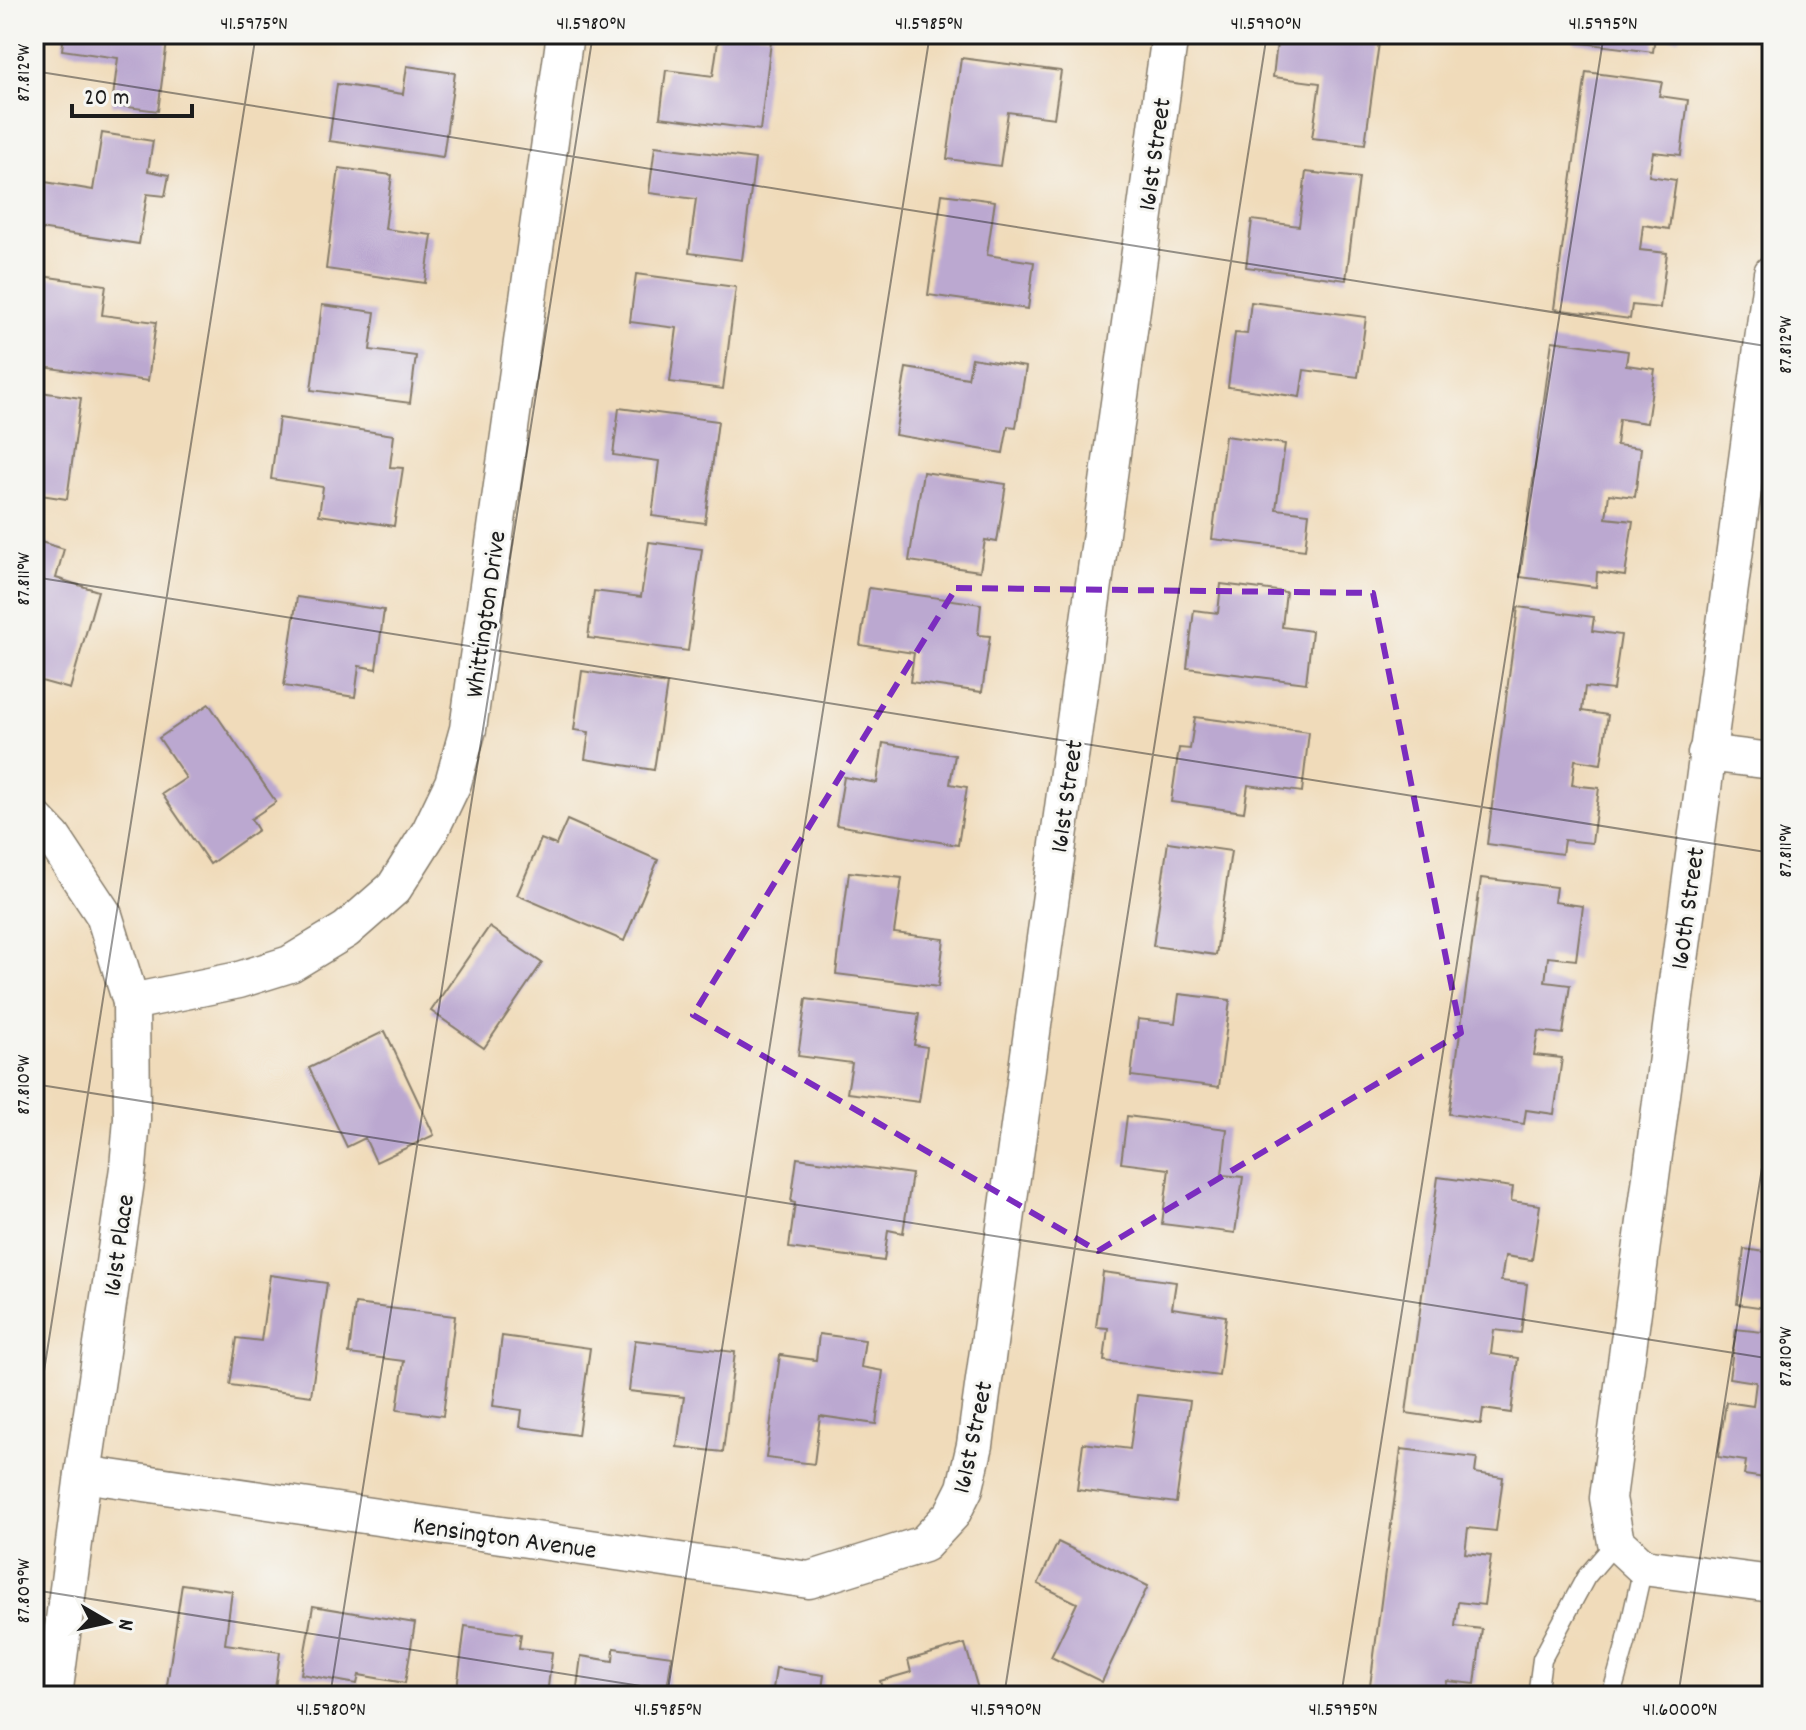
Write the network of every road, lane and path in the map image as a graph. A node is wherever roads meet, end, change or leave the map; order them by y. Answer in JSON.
{"nodes":[{"id":1,"x":565,"y":34,"type":"edge"},
{"id":2,"x":1170,"y":34,"type":"edge"},
{"id":3,"x":1772,"y":273,"type":"edge"},
{"id":4,"x":1706,"y":753,"type":"junction"},
{"id":5,"x":1772,"y":761,"type":"edge"},
{"id":6,"x":34,"y":818,"type":"edge"},
{"id":7,"x":131,"y":1002,"type":"junction"},
{"id":8,"x":83,"y":1474,"type":"junction"},
{"id":9,"x":1616,"y":1542,"type":"junction"},
{"id":10,"x":924,"y":1544,"type":"joint"},
{"id":11,"x":1643,"y":1567,"type":"junction"},
{"id":12,"x":1772,"y":1584,"type":"edge"},
{"id":13,"x":54,"y":1696,"type":"edge"},
{"id":14,"x":1537,"y":1696,"type":"edge"},
{"id":15,"x":1611,"y":1696,"type":"edge"}],
"edges":[{"from":1,"to":7,"type":"street","name":"Whittington Drive"},
{"from":2,"to":10,"type":"street","name":"161st Street"},
{"from":3,"to":4,"type":"street","name":"160th Street"},
{"from":4,"to":5,"type":"street"},
{"from":4,"to":9,"type":"street","name":"160th Street"},
{"from":6,"to":7,"type":"street","name":"161st Place"},
{"from":7,"to":8,"type":"street","name":"161st Place"},
{"from":8,"to":10,"type":"street","name":"Kensington Avenue"},
{"from":8,"to":13,"type":"street","name":"161st Place"},
{"from":9,"to":11,"type":"street"},
{"from":9,"to":14,"type":"lane"},
{"from":11,"to":12,"type":"street"},
{"from":11,"to":15,"type":"lane"}]}
